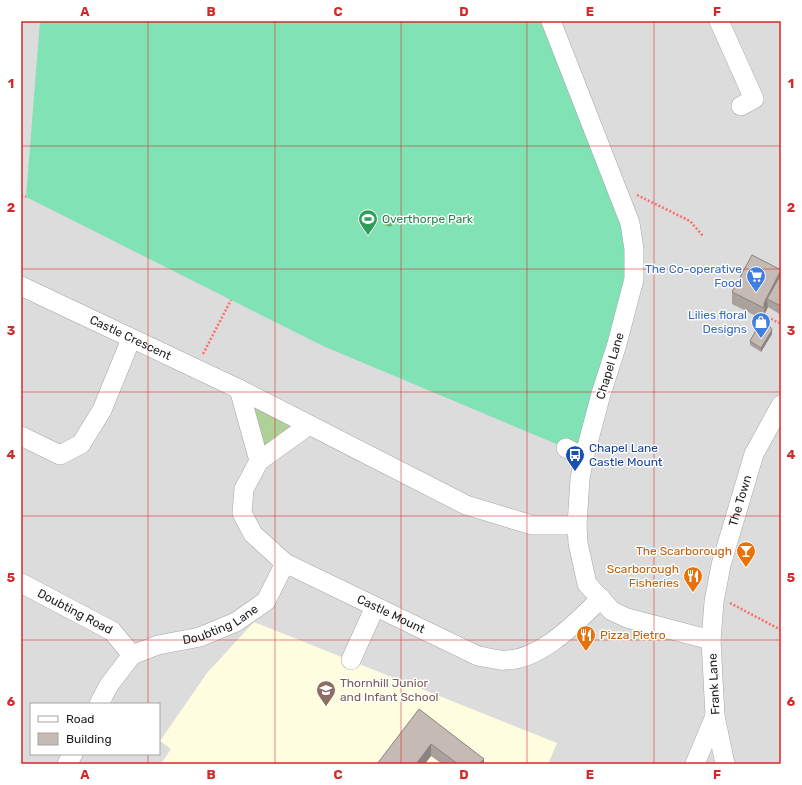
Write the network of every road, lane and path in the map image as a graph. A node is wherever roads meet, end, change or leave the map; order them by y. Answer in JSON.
{"nodes":[{"id":1,"x":551,"y":21,"type":"edge"},
{"id":2,"x":719,"y":21,"type":"edge"},
{"id":3,"x":742,"y":106,"type":"dead end"},
{"id":4,"x":615,"y":184,"type":"junction"},
{"id":5,"x":21,"y":196,"type":"edge"},
{"id":6,"x":26,"y":197,"type":"dead end"},
{"id":7,"x":703,"y":236,"type":"dead end"},
{"id":8,"x":21,"y":286,"type":"edge"},
{"id":9,"x":231,"y":300,"type":"dead end"},
{"id":10,"x":764,"y":315,"type":"edge"},
{"id":11,"x":781,"y":324,"type":"edge"},
{"id":12,"x":131,"y":339,"type":"junction"},
{"id":13,"x":195,"y":369,"type":"junction"},
{"id":14,"x":239,"y":389,"type":"junction"},
{"id":15,"x":781,"y":405,"type":"edge"},
{"id":16,"x":309,"y":425,"type":"junction"},
{"id":17,"x":21,"y":436,"type":"edge"},
{"id":18,"x":566,"y":448,"type":"dead end"},
{"id":19,"x":584,"y":458,"type":"junction"},
{"id":20,"x":259,"y":461,"type":"junction"},
{"id":21,"x":577,"y":525,"type":"junction"},
{"id":22,"x":285,"y":564,"type":"junction"},
{"id":23,"x":21,"y":583,"type":"edge"},
{"id":24,"x":601,"y":598,"type":"junction"},
{"id":25,"x":714,"y":602,"type":"junction"},
{"id":26,"x":376,"y":607,"type":"junction"},
{"id":27,"x":781,"y":630,"type":"edge"},
{"id":28,"x":711,"y":640,"type":"junction"},
{"id":29,"x":132,"y":655,"type":"junction"},
{"id":30,"x":351,"y":660,"type":"dead end"},
{"id":31,"x":100,"y":703,"type":"edge"},
{"id":32,"x":715,"y":716,"type":"junction"},
{"id":33,"x":695,"y":764,"type":"edge"},
{"id":34,"x":725,"y":764,"type":"edge"}],
"edges":[{"from":1,"to":4,"type":"street","name":"Chapel Lane"},
{"from":2,"to":3,"type":"street"},
{"from":4,"to":7,"type":"path"},
{"from":4,"to":19,"type":"street","name":"Chapel Lane"},
{"from":5,"to":6,"type":"path"},
{"from":8,"to":12,"type":"street","name":"Castle Crescent"},
{"from":9,"to":13,"type":"path"},
{"from":10,"to":11,"type":"path"},
{"from":12,"to":13,"type":"street","name":"Castle Crescent"},
{"from":12,"to":17,"type":"street"},
{"from":13,"to":14,"type":"street","name":"Castle Crescent"},
{"from":14,"to":16,"type":"street"},
{"from":14,"to":20,"type":"street"},
{"from":15,"to":25,"type":"street","name":"The Town"},
{"from":16,"to":20,"type":"street","name":"Castle Mount"},
{"from":16,"to":21,"type":"street"},
{"from":18,"to":19,"type":"street"},
{"from":19,"to":21,"type":"street","name":"Chapel Lane"},
{"from":20,"to":22,"type":"street","name":"Castle Mount"},
{"from":21,"to":24,"type":"street","name":"Chapel Lane"},
{"from":22,"to":26,"type":"street","name":"Castle Mount"},
{"from":22,"to":29,"type":"street","name":"Doubting Lane"},
{"from":23,"to":29,"type":"street","name":"Doubting Road"},
{"from":24,"to":26,"type":"street","name":"Castle Mount"},
{"from":24,"to":28,"type":"street","name":"Chapel Lane"},
{"from":25,"to":27,"type":"path"},
{"from":25,"to":28,"type":"street","name":"Frank Lane"},
{"from":26,"to":30,"type":"street"},
{"from":28,"to":32,"type":"street","name":"Frank Lane"},
{"from":29,"to":31,"type":"street"},
{"from":32,"to":33,"type":"street"},
{"from":32,"to":34,"type":"street","name":"Frank Lane"}]}
